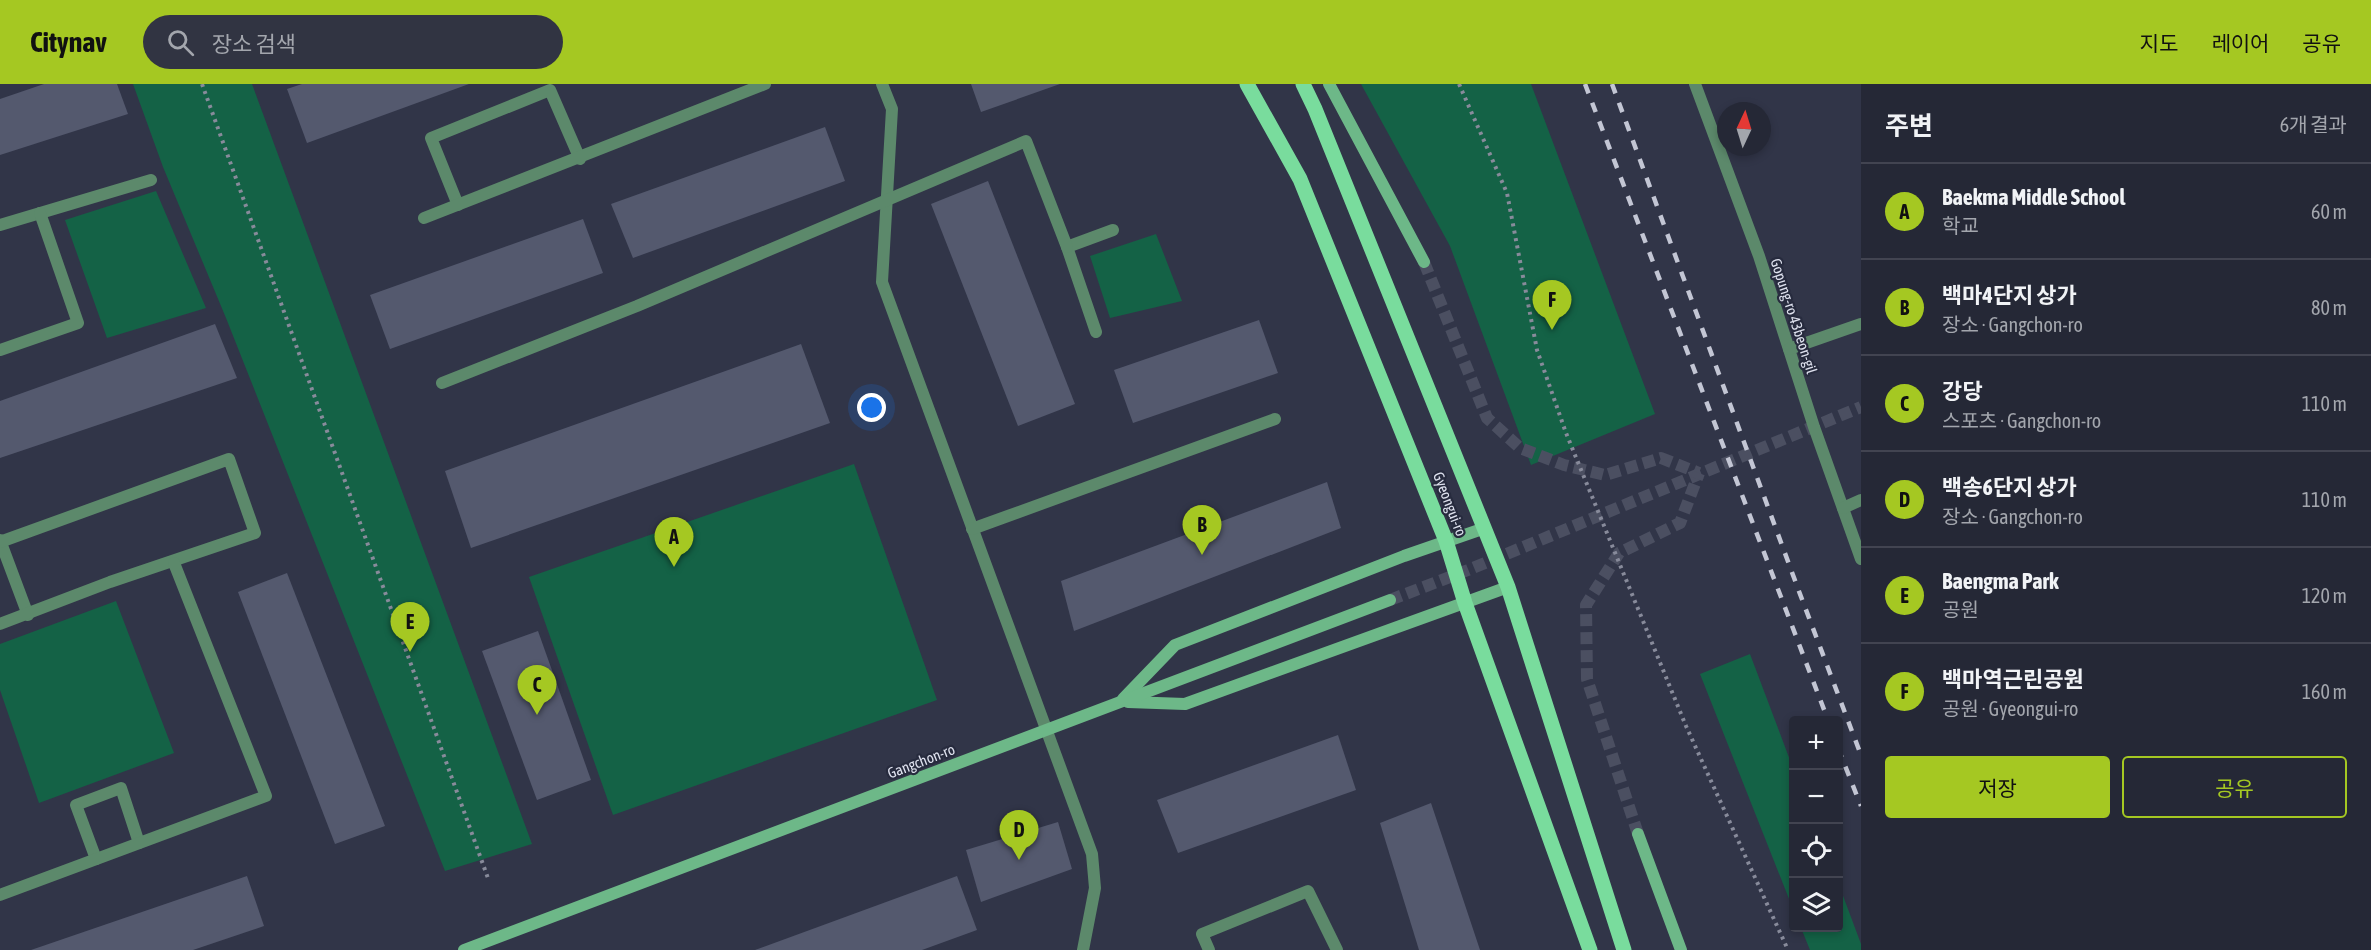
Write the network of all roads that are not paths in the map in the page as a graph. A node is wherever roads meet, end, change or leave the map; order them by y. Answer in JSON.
{"nodes":[{"id":1,"x":765,"y":84,"type":"edge"},
{"id":2,"x":882,"y":84,"type":"edge"},
{"id":3,"x":1246,"y":84,"type":"edge"},
{"id":4,"x":1302,"y":84,"type":"edge"},
{"id":5,"x":1329,"y":84,"type":"edge"},
{"id":6,"x":1695,"y":84,"type":"edge"},
{"id":7,"x":580,"y":159,"type":"junction"},
{"id":8,"x":151,"y":180,"type":"dead end"},
{"id":9,"x":887,"y":200,"type":"junction"},
{"id":10,"x":458,"y":206,"type":"junction"},
{"id":11,"x":40,"y":213,"type":"junction"},
{"id":12,"x":424,"y":218,"type":"dead end"},
{"id":13,"x":0,"y":225,"type":"edge"},
{"id":14,"x":1113,"y":230,"type":"dead end"},
{"id":15,"x":1067,"y":247,"type":"junction"},
{"id":16,"x":1424,"y":262,"type":"tunnel mouth"},
{"id":17,"x":1861,"y":324,"type":"edge"},
{"id":18,"x":1096,"y":332,"type":"dead end"},
{"id":19,"x":1789,"y":349,"type":"junction"},
{"id":20,"x":0,"y":350,"type":"edge"},
{"id":21,"x":442,"y":383,"type":"dead end"},
{"id":22,"x":1275,"y":419,"type":"dead end"},
{"id":23,"x":1861,"y":500,"type":"edge"},
{"id":24,"x":1843,"y":507,"type":"junction"},
{"id":25,"x":1485,"y":528,"type":"junction"},
{"id":26,"x":972,"y":529,"type":"junction"},
{"id":27,"x":0,"y":541,"type":"edge"},
{"id":28,"x":1446,"y":542,"type":"junction"},
{"id":29,"x":1861,"y":559,"type":"edge"},
{"id":30,"x":174,"y":562,"type":"junction"},
{"id":31,"x":1508,"y":587,"type":"junction"},
{"id":32,"x":1390,"y":600,"type":"tunnel mouth"},
{"id":33,"x":1465,"y":603,"type":"junction"},
{"id":34,"x":28,"y":615,"type":"junction"},
{"id":35,"x":0,"y":624,"type":"edge"},
{"id":36,"x":1120,"y":702,"type":"junction"},
{"id":37,"x":1046,"y":730,"type":"junction"},
{"id":38,"x":1638,"y":834,"type":"tunnel mouth"},
{"id":39,"x":139,"y":843,"type":"junction"},
{"id":40,"x":96,"y":859,"type":"junction"},
{"id":41,"x":0,"y":895,"type":"edge"},
{"id":42,"x":464,"y":950,"type":"edge"},
{"id":43,"x":1083,"y":950,"type":"edge"},
{"id":44,"x":1209,"y":950,"type":"edge"},
{"id":45,"x":1337,"y":950,"type":"edge"},
{"id":46,"x":1590,"y":950,"type":"edge"},
{"id":47,"x":1624,"y":950,"type":"edge"},
{"id":48,"x":1681,"y":950,"type":"edge"}],
"edges":[{"from":1,"to":7,"type":"street"},
{"from":2,"to":9,"type":"street"},
{"from":3,"to":28,"type":"main road","name":"Gyeongui-ro"},
{"from":4,"to":25,"type":"main road","name":"Gyeongui-ro"},
{"from":5,"to":16,"type":"main road"},
{"from":6,"to":19,"type":"street","name":"Gopung-ro 43beon-gil"},
{"from":7,"to":10,"type":"street"},
{"from":7,"to":10,"type":"street"},
{"from":8,"to":11,"type":"street"},
{"from":9,"to":15,"type":"street"},
{"from":9,"to":21,"type":"street"},
{"from":9,"to":26,"type":"street"},
{"from":10,"to":12,"type":"street"},
{"from":11,"to":13,"type":"street"},
{"from":11,"to":20,"type":"street"},
{"from":14,"to":15,"type":"street"},
{"from":15,"to":18,"type":"street"},
{"from":17,"to":19,"type":"street"},
{"from":19,"to":24,"type":"street","name":"Gopung-ro 43beon-gil"},
{"from":22,"to":26,"type":"street"},
{"from":23,"to":24,"type":"street"},
{"from":24,"to":29,"type":"street","name":"Gopung-ro 43beon-gil"},
{"from":25,"to":28,"type":"main road"},
{"from":25,"to":31,"type":"main road","name":"Gyeongui-ro"},
{"from":26,"to":37,"type":"street"},
{"from":27,"to":30,"type":"street"},
{"from":27,"to":34,"type":"street"},
{"from":28,"to":33,"type":"main road","name":"Gyeongui-ro"},
{"from":28,"to":36,"type":"main road"},
{"from":30,"to":34,"type":"street"},
{"from":30,"to":39,"type":"street"},
{"from":31,"to":33,"type":"main road"},
{"from":31,"to":47,"type":"main road","name":"Gyeongui-ro"},
{"from":32,"to":36,"type":"main road","name":"Gangchon-ro"},
{"from":33,"to":36,"type":"main road"},
{"from":33,"to":46,"type":"main road","name":"Gyeongui-ro"},
{"from":34,"to":35,"type":"street"},
{"from":36,"to":37,"type":"main road","name":"Gangchon-ro"},
{"from":37,"to":42,"type":"main road","name":"Gangchon-ro"},
{"from":37,"to":43,"type":"street"},
{"from":38,"to":48,"type":"main road"},
{"from":39,"to":40,"type":"street"},
{"from":39,"to":40,"type":"street"},
{"from":40,"to":41,"type":"street"},
{"from":44,"to":45,"type":"street"}]}
